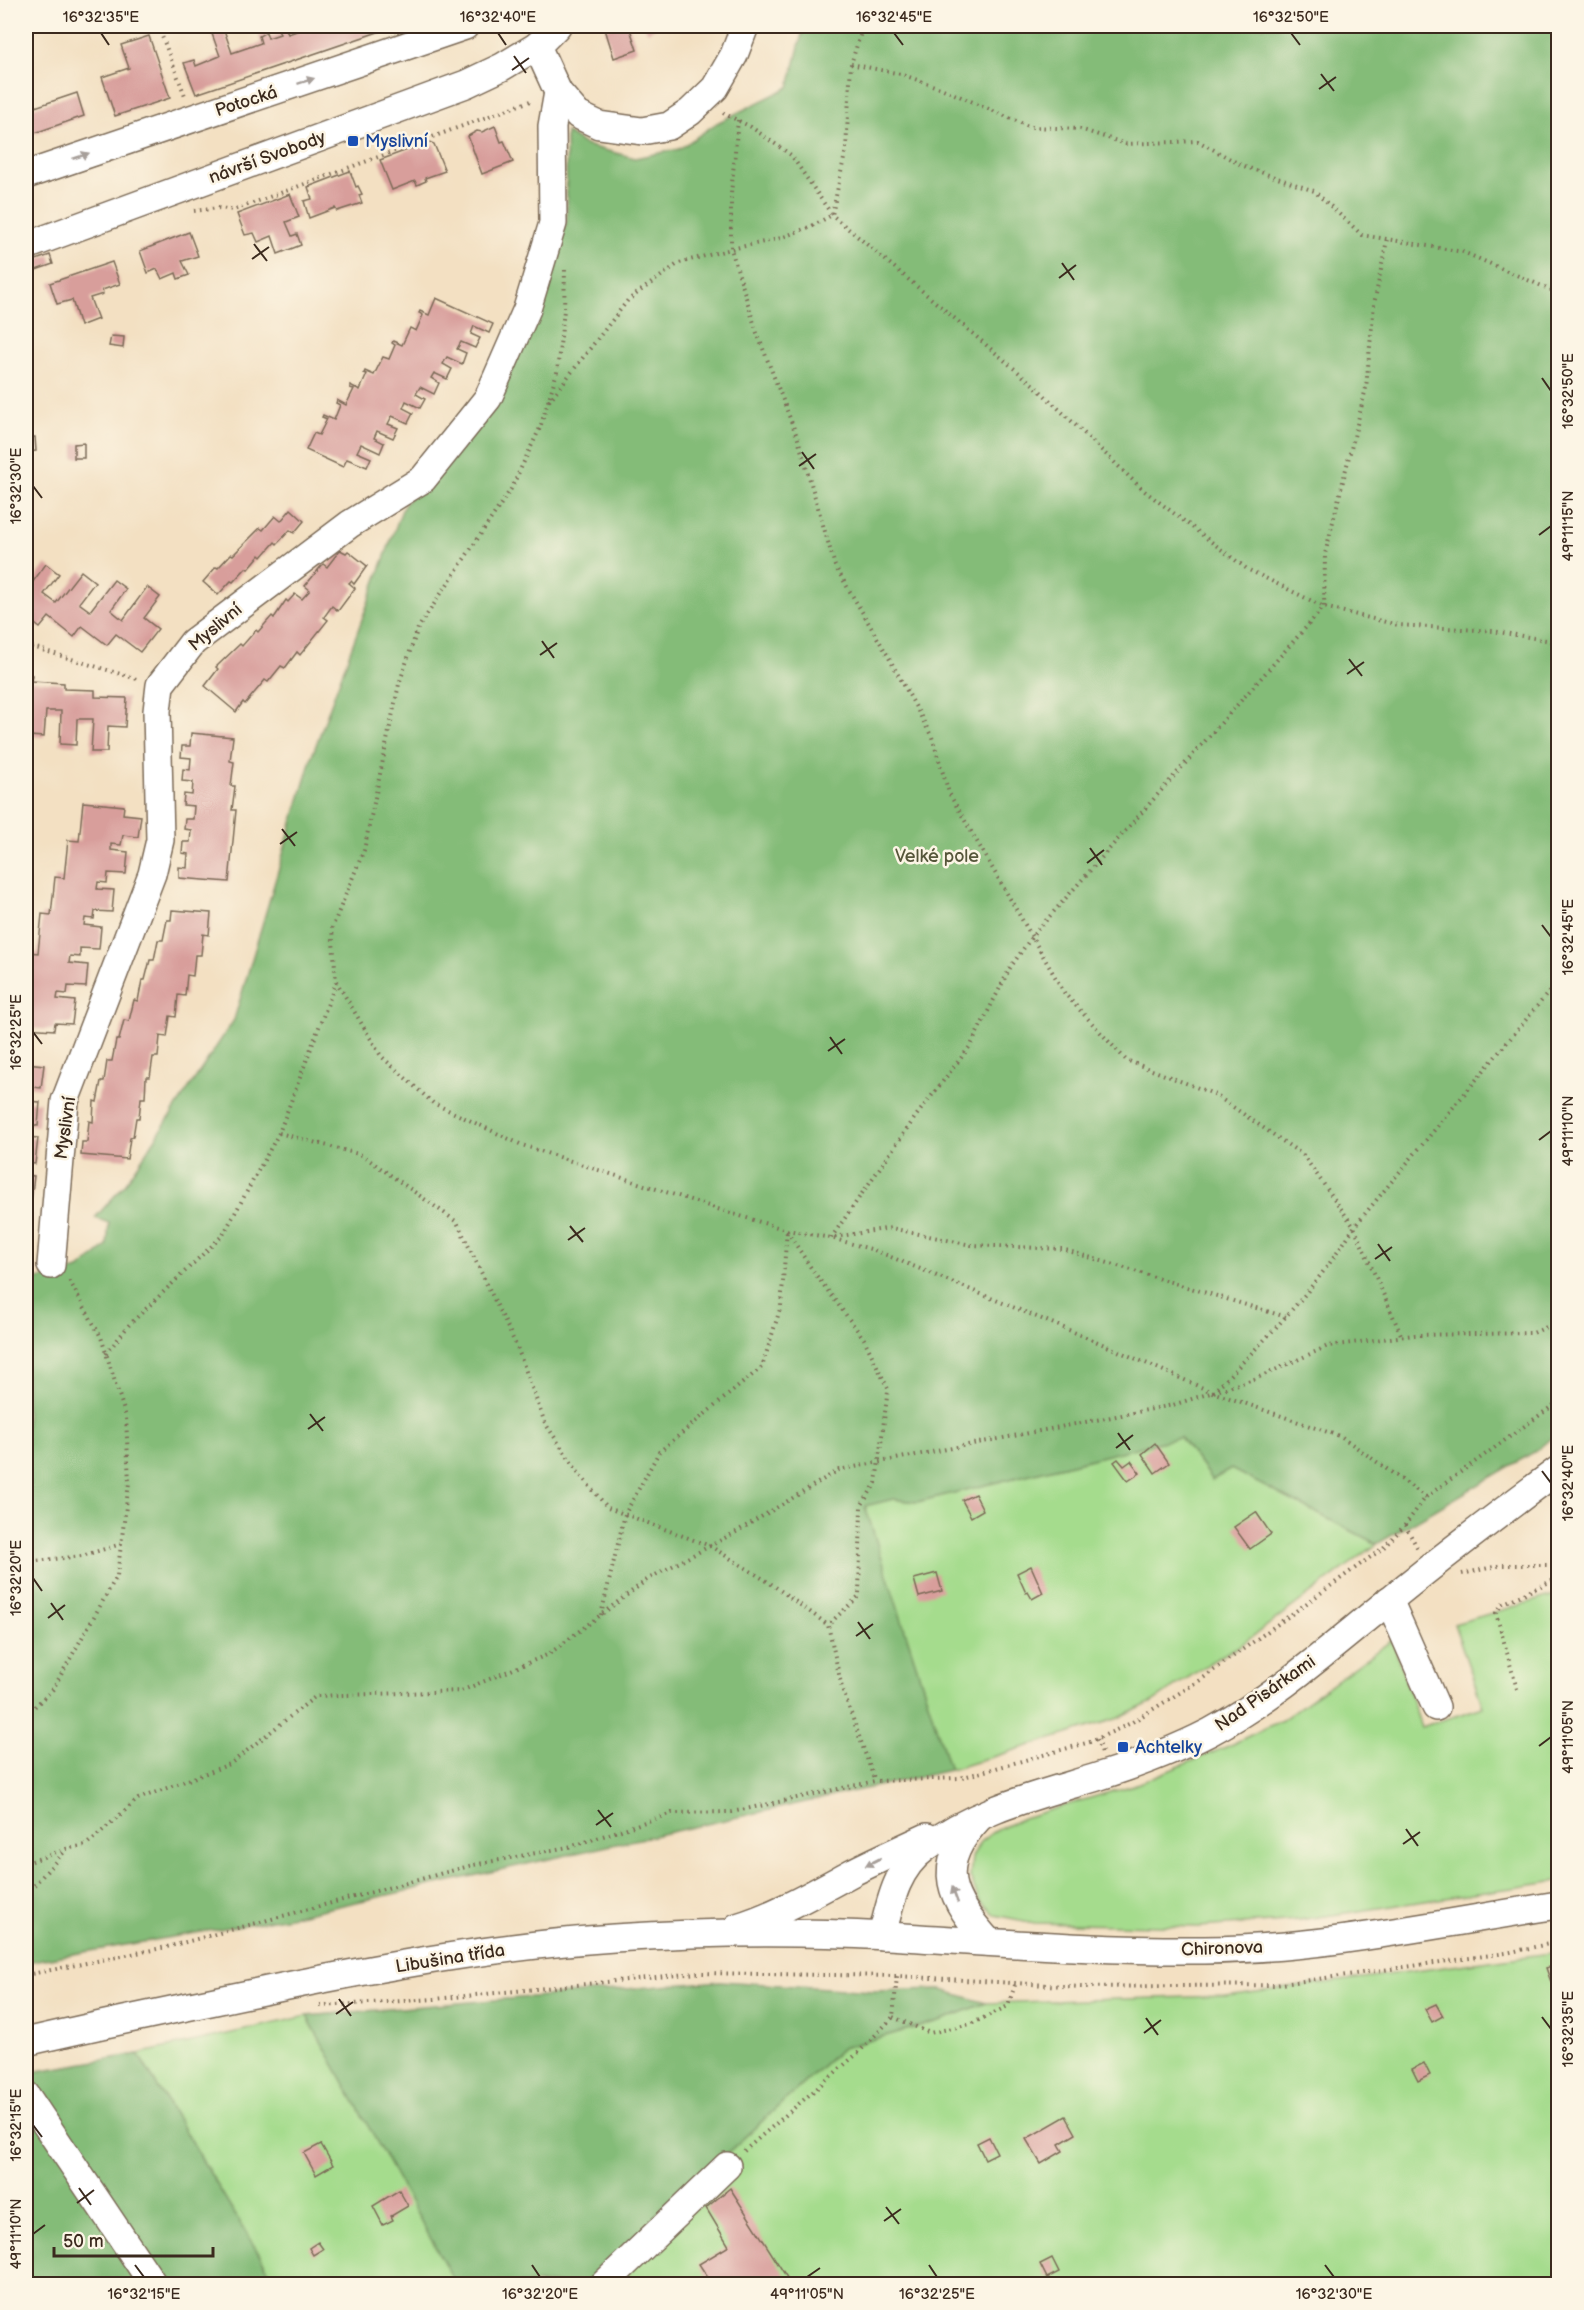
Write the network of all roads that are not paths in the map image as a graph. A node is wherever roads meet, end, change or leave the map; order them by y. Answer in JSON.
{"nodes":[{"id":1,"x":465,"y":26,"type":"edge"},
{"id":2,"x":557,"y":26,"type":"edge"},
{"id":3,"x":745,"y":26,"type":"edge"},
{"id":4,"x":537,"y":46,"type":"junction"},
{"id":5,"x":558,"y":92,"type":"junction"},
{"id":6,"x":26,"y":175,"type":"edge"},
{"id":7,"x":26,"y":246,"type":"edge"},
{"id":8,"x":51,"y":1265,"type":"road end"},
{"id":9,"x":1558,"y":1470,"type":"edge"},
{"id":10,"x":1389,"y":1600,"type":"junction"},
{"id":11,"x":1436,"y":1707,"type":"dead end"},
{"id":12,"x":984,"y":1813,"type":"junction"},
{"id":13,"x":1558,"y":1905,"type":"edge"},
{"id":14,"x":713,"y":1934,"type":"junction"},
{"id":15,"x":882,"y":1936,"type":"junction"},
{"id":16,"x":989,"y":1942,"type":"junction"},
{"id":17,"x":26,"y":2042,"type":"edge"},
{"id":18,"x":26,"y":2095,"type":"edge"},
{"id":19,"x":727,"y":2166,"type":"road end"},
{"id":20,"x":153,"y":2284,"type":"edge"},
{"id":21,"x":604,"y":2284,"type":"edge"}],
"edges":[{"from":6,"to":1,"type":"street","name":"Potocká","one_way":true},
{"from":2,"to":4,"type":"street","name":"návrší Svobody"},
{"from":3,"to":5,"type":"street"},
{"from":4,"to":5,"type":"street"},
{"from":4,"to":7,"type":"street","name":"návrší Svobody"},
{"from":5,"to":8,"type":"street","name":"Myslivní"},
{"from":9,"to":10,"type":"street","name":"Nad Pisárkami"},
{"from":10,"to":11,"type":"street"},
{"from":10,"to":12,"type":"street","name":"Nad Pisárkami"},
{"from":12,"to":14,"type":"street","one_way":true},
{"from":12,"to":15,"type":"street","name":"Nad Pisárkami"},
{"from":16,"to":12,"type":"street","one_way":true},
{"from":13,"to":16,"type":"street","name":"Chironova"},
{"from":14,"to":15,"type":"street","name":"Libušina třída"},
{"from":14,"to":17,"type":"street","name":"Libušina třída"},
{"from":15,"to":16,"type":"street","name":"Chironova"},
{"from":18,"to":20,"type":"street"},
{"from":19,"to":21,"type":"street"}]}
